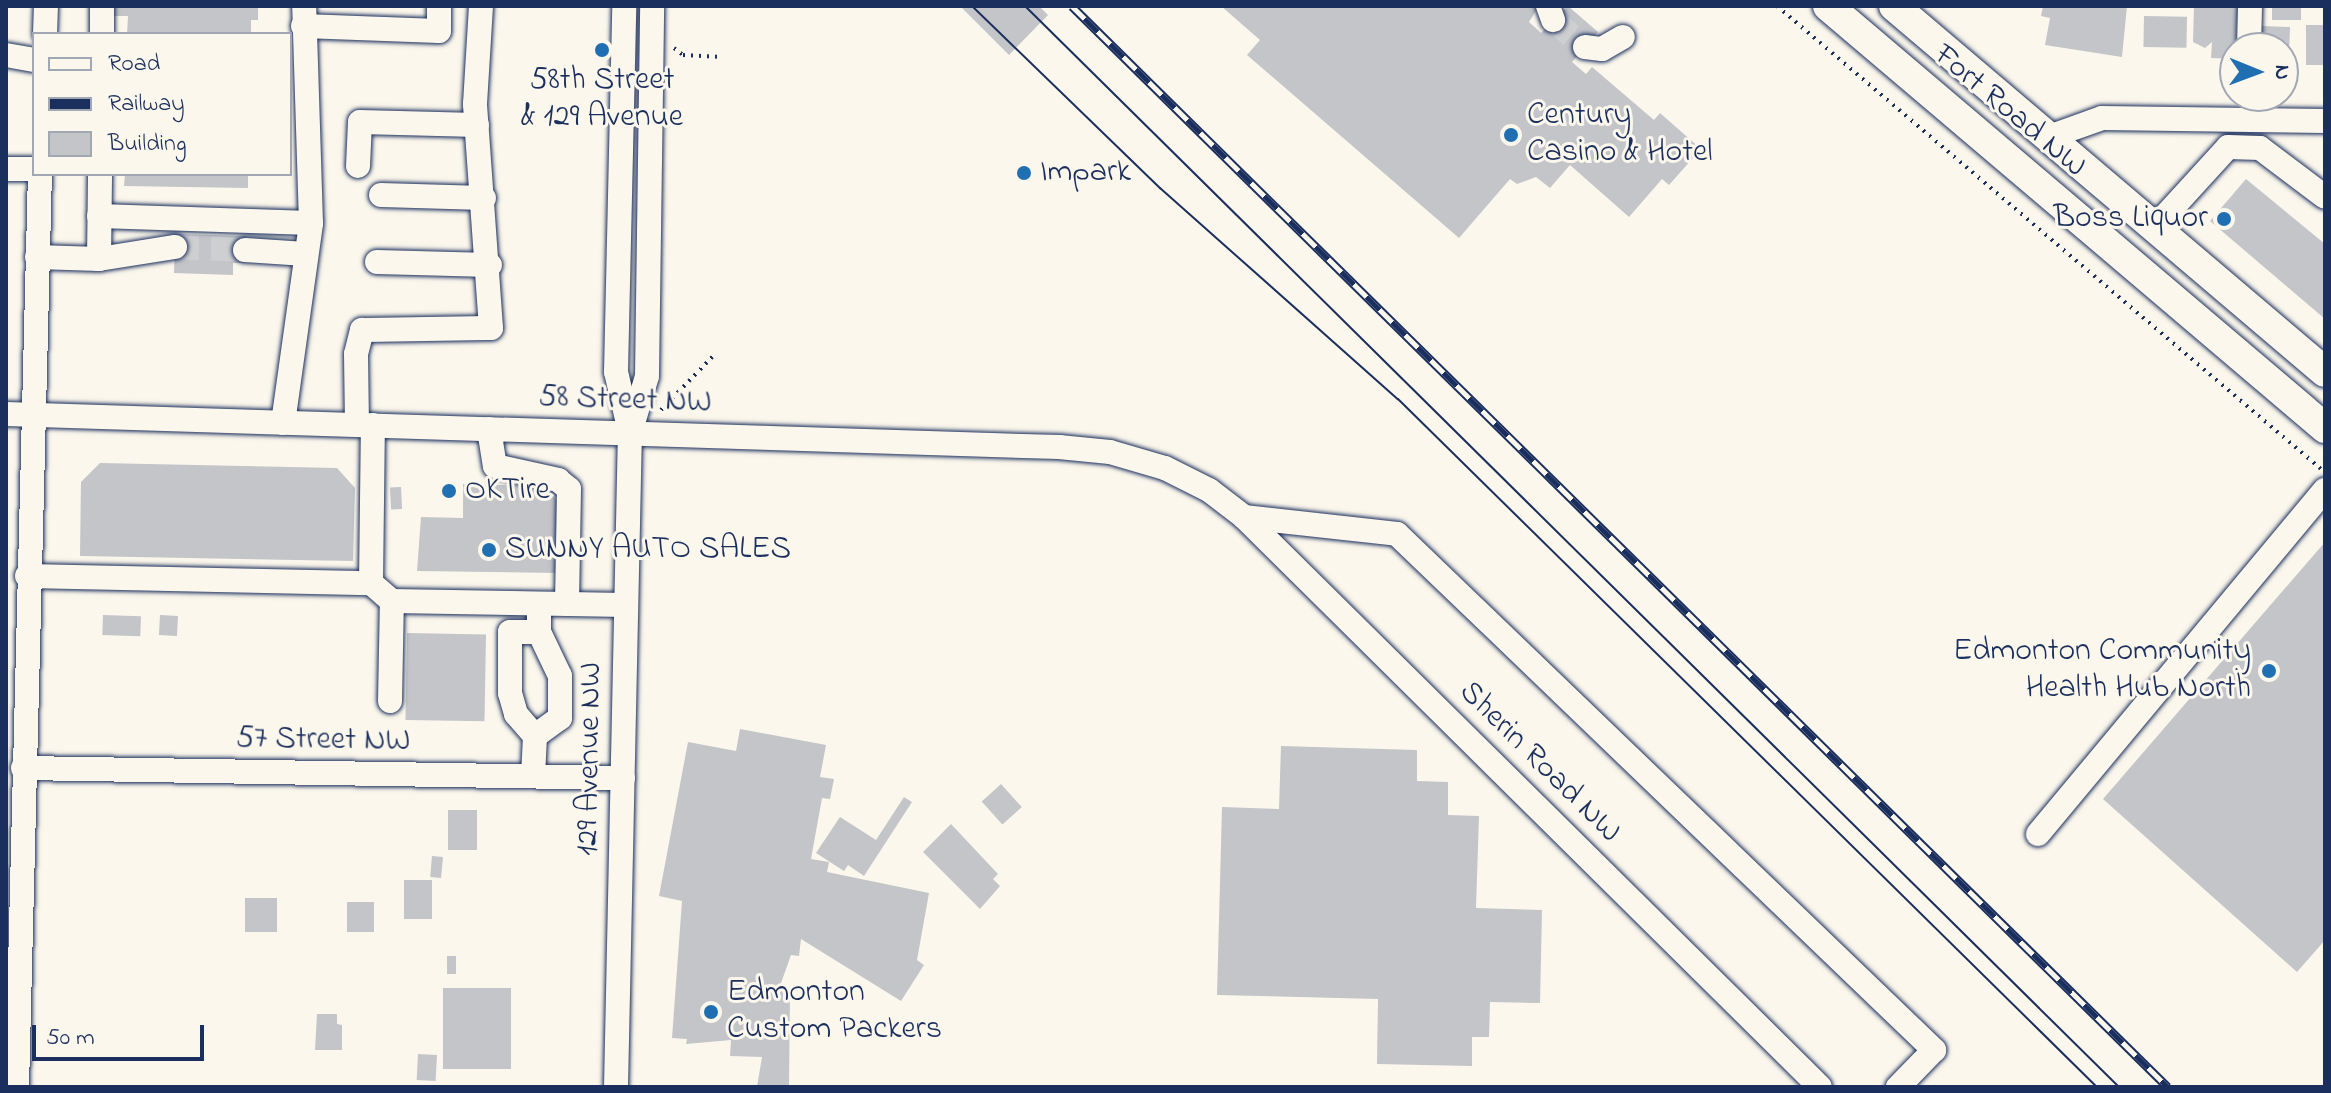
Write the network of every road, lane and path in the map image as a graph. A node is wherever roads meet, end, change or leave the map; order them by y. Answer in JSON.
{"nodes":[{"id":1,"x":46,"y":6,"type":"edge"},
{"id":2,"x":102,"y":6,"type":"edge"},
{"id":3,"x":439,"y":6,"type":"edge"},
{"id":4,"x":481,"y":6,"type":"edge"},
{"id":5,"x":624,"y":6,"type":"edge"},
{"id":6,"x":652,"y":6,"type":"edge"},
{"id":7,"x":1777,"y":6,"type":"edge"},
{"id":8,"x":1828,"y":6,"type":"edge"},
{"id":9,"x":1894,"y":6,"type":"edge"},
{"id":10,"x":2250,"y":6,"type":"edge"},
{"id":11,"x":304,"y":16,"type":"edge"},
{"id":12,"x":45,"y":32,"type":"edge"},
{"id":13,"x":102,"y":32,"type":"edge"},
{"id":14,"x":2249,"y":32,"type":"edge"},
{"id":15,"x":1623,"y":37,"type":"dead end"},
{"id":16,"x":673,"y":46,"type":"dead end"},
{"id":17,"x":1585,"y":47,"type":"dead end"},
{"id":18,"x":6,"y":55,"type":"edge"},
{"id":19,"x":717,"y":57,"type":"dead end"},
{"id":20,"x":32,"y":60,"type":"edge"},
{"id":21,"x":2219,"y":110,"type":"edge"},
{"id":22,"x":2272,"y":112,"type":"edge"},
{"id":23,"x":2325,"y":121,"type":"edge"},
{"id":24,"x":477,"y":125,"type":"junction"},
{"id":25,"x":2049,"y":137,"type":"junction"},
{"id":26,"x":358,"y":166,"type":"dead end"},
{"id":27,"x":6,"y":169,"type":"edge"},
{"id":28,"x":32,"y":169,"type":"edge"},
{"id":29,"x":40,"y":176,"type":"edge"},
{"id":30,"x":100,"y":176,"type":"edge"},
{"id":31,"x":381,"y":195,"type":"dead end"},
{"id":32,"x":2325,"y":197,"type":"edge"},
{"id":33,"x":484,"y":198,"type":"junction"},
{"id":34,"x":99,"y":216,"type":"junction"},
{"id":35,"x":311,"y":223,"type":"junction"},
{"id":36,"x":2155,"y":227,"type":"junction"},
{"id":37,"x":175,"y":247,"type":"tunnel mouth"},
{"id":38,"x":245,"y":250,"type":"tunnel mouth"},
{"id":39,"x":306,"y":254,"type":"junction"},
{"id":40,"x":37,"y":257,"type":"junction"},
{"id":41,"x":99,"y":259,"type":"junction"},
{"id":42,"x":377,"y":262,"type":"dead end"},
{"id":43,"x":490,"y":265,"type":"junction"},
{"id":44,"x":716,"y":353,"type":"dead end"},
{"id":45,"x":2318,"y":359,"type":"edge"},
{"id":46,"x":6,"y":414,"type":"edge"},
{"id":47,"x":31,"y":416,"type":"junction"},
{"id":48,"x":283,"y":423,"type":"junction"},
{"id":49,"x":365,"y":425,"type":"junction"},
{"id":50,"x":2325,"y":428,"type":"edge"},
{"id":51,"x":489,"y":429,"type":"junction"},
{"id":52,"x":630,"y":432,"type":"junction"},
{"id":53,"x":2325,"y":473,"type":"edge"},
{"id":54,"x":1209,"y":490,"type":"joint"},
{"id":55,"x":2325,"y":490,"type":"edge"},
{"id":56,"x":1244,"y":517,"type":"junction"},
{"id":57,"x":27,"y":576,"type":"junction"},
{"id":58,"x":371,"y":583,"type":"junction"},
{"id":59,"x":392,"y":601,"type":"junction"},
{"id":60,"x":539,"y":604,"type":"junction"},
{"id":61,"x":567,"y":604,"type":"junction"},
{"id":62,"x":626,"y":605,"type":"junction"},
{"id":63,"x":539,"y":632,"type":"junction"},
{"id":64,"x":390,"y":701,"type":"dead end"},
{"id":65,"x":535,"y":736,"type":"junction"},
{"id":66,"x":23,"y":768,"type":"junction"},
{"id":67,"x":533,"y":776,"type":"junction"},
{"id":68,"x":623,"y":778,"type":"junction"},
{"id":69,"x":2038,"y":834,"type":"dead end"},
{"id":70,"x":17,"y":1087,"type":"edge"},
{"id":71,"x":616,"y":1087,"type":"edge"},
{"id":72,"x":1820,"y":1087,"type":"edge"},
{"id":73,"x":1898,"y":1087,"type":"edge"}],
"edges":[{"from":1,"to":12,"type":"street"},
{"from":2,"to":13,"type":"street"},
{"from":3,"to":11,"type":"street"},
{"from":4,"to":24,"type":"street"},
{"from":5,"to":52,"type":"street","name":"129 Avenue NW"},
{"from":6,"to":52,"type":"street","name":"129 Avenue NW"},
{"from":7,"to":53,"type":"path"},
{"from":8,"to":50,"type":"main road","name":"Fort Road NW"},
{"from":9,"to":25,"type":"main road","name":"Fort Road NW"},
{"from":10,"to":14,"type":"street"},
{"from":11,"to":35,"type":"street"},
{"from":15,"to":17,"type":"street"},
{"from":16,"to":19,"type":"path"},
{"from":18,"to":20,"type":"street"},
{"from":21,"to":25,"type":"street"},
{"from":22,"to":23,"type":"street"},
{"from":24,"to":26,"type":"street"},
{"from":24,"to":33,"type":"street"},
{"from":25,"to":36,"type":"main road","name":"Fort Road NW"},
{"from":27,"to":28,"type":"street"},
{"from":29,"to":40,"type":"street"},
{"from":30,"to":34,"type":"street"},
{"from":31,"to":33,"type":"street"},
{"from":32,"to":36,"type":"street"},
{"from":33,"to":43,"type":"street"},
{"from":34,"to":35,"type":"street"},
{"from":34,"to":41,"type":"street"},
{"from":35,"to":39,"type":"street"},
{"from":36,"to":45,"type":"main road","name":"Fort Road NW"},
{"from":37,"to":41,"type":"street"},
{"from":38,"to":39,"type":"street"},
{"from":39,"to":48,"type":"street"},
{"from":40,"to":41,"type":"street"},
{"from":40,"to":47,"type":"street"},
{"from":42,"to":43,"type":"street"},
{"from":43,"to":49,"type":"street"},
{"from":44,"to":52,"type":"path"},
{"from":46,"to":47,"type":"street","name":"58 Street NW"},
{"from":47,"to":48,"type":"street","name":"58 Street NW"},
{"from":47,"to":57,"type":"street"},
{"from":48,"to":49,"type":"street","name":"58 Street NW"},
{"from":49,"to":51,"type":"street","name":"58 Street NW"},
{"from":49,"to":58,"type":"street"},
{"from":51,"to":52,"type":"street","name":"58 Street NW"},
{"from":51,"to":61,"type":"street"},
{"from":52,"to":54,"type":"street","name":"58 Street NW"},
{"from":52,"to":62,"type":"street","name":"129 Avenue NW"},
{"from":54,"to":56,"type":"street","name":"Sherin Road NW"},
{"from":55,"to":69,"type":"street"},
{"from":56,"to":72,"type":"street","name":"Sherin Road NW"},
{"from":56,"to":73,"type":"street"},
{"from":57,"to":58,"type":"street"},
{"from":57,"to":66,"type":"street"},
{"from":58,"to":59,"type":"street"},
{"from":59,"to":60,"type":"street"},
{"from":59,"to":64,"type":"street"},
{"from":60,"to":61,"type":"street"},
{"from":60,"to":63,"type":"street"},
{"from":61,"to":62,"type":"street"},
{"from":62,"to":68,"type":"street","name":"129 Avenue NW"},
{"from":63,"to":65,"type":"street"},
{"from":63,"to":65,"type":"street"},
{"from":65,"to":67,"type":"street"},
{"from":66,"to":67,"type":"street","name":"57 Street NW"},
{"from":66,"to":70,"type":"street"},
{"from":67,"to":68,"type":"street","name":"57 Street NW"},
{"from":68,"to":71,"type":"street","name":"129 Avenue NW"}]}
